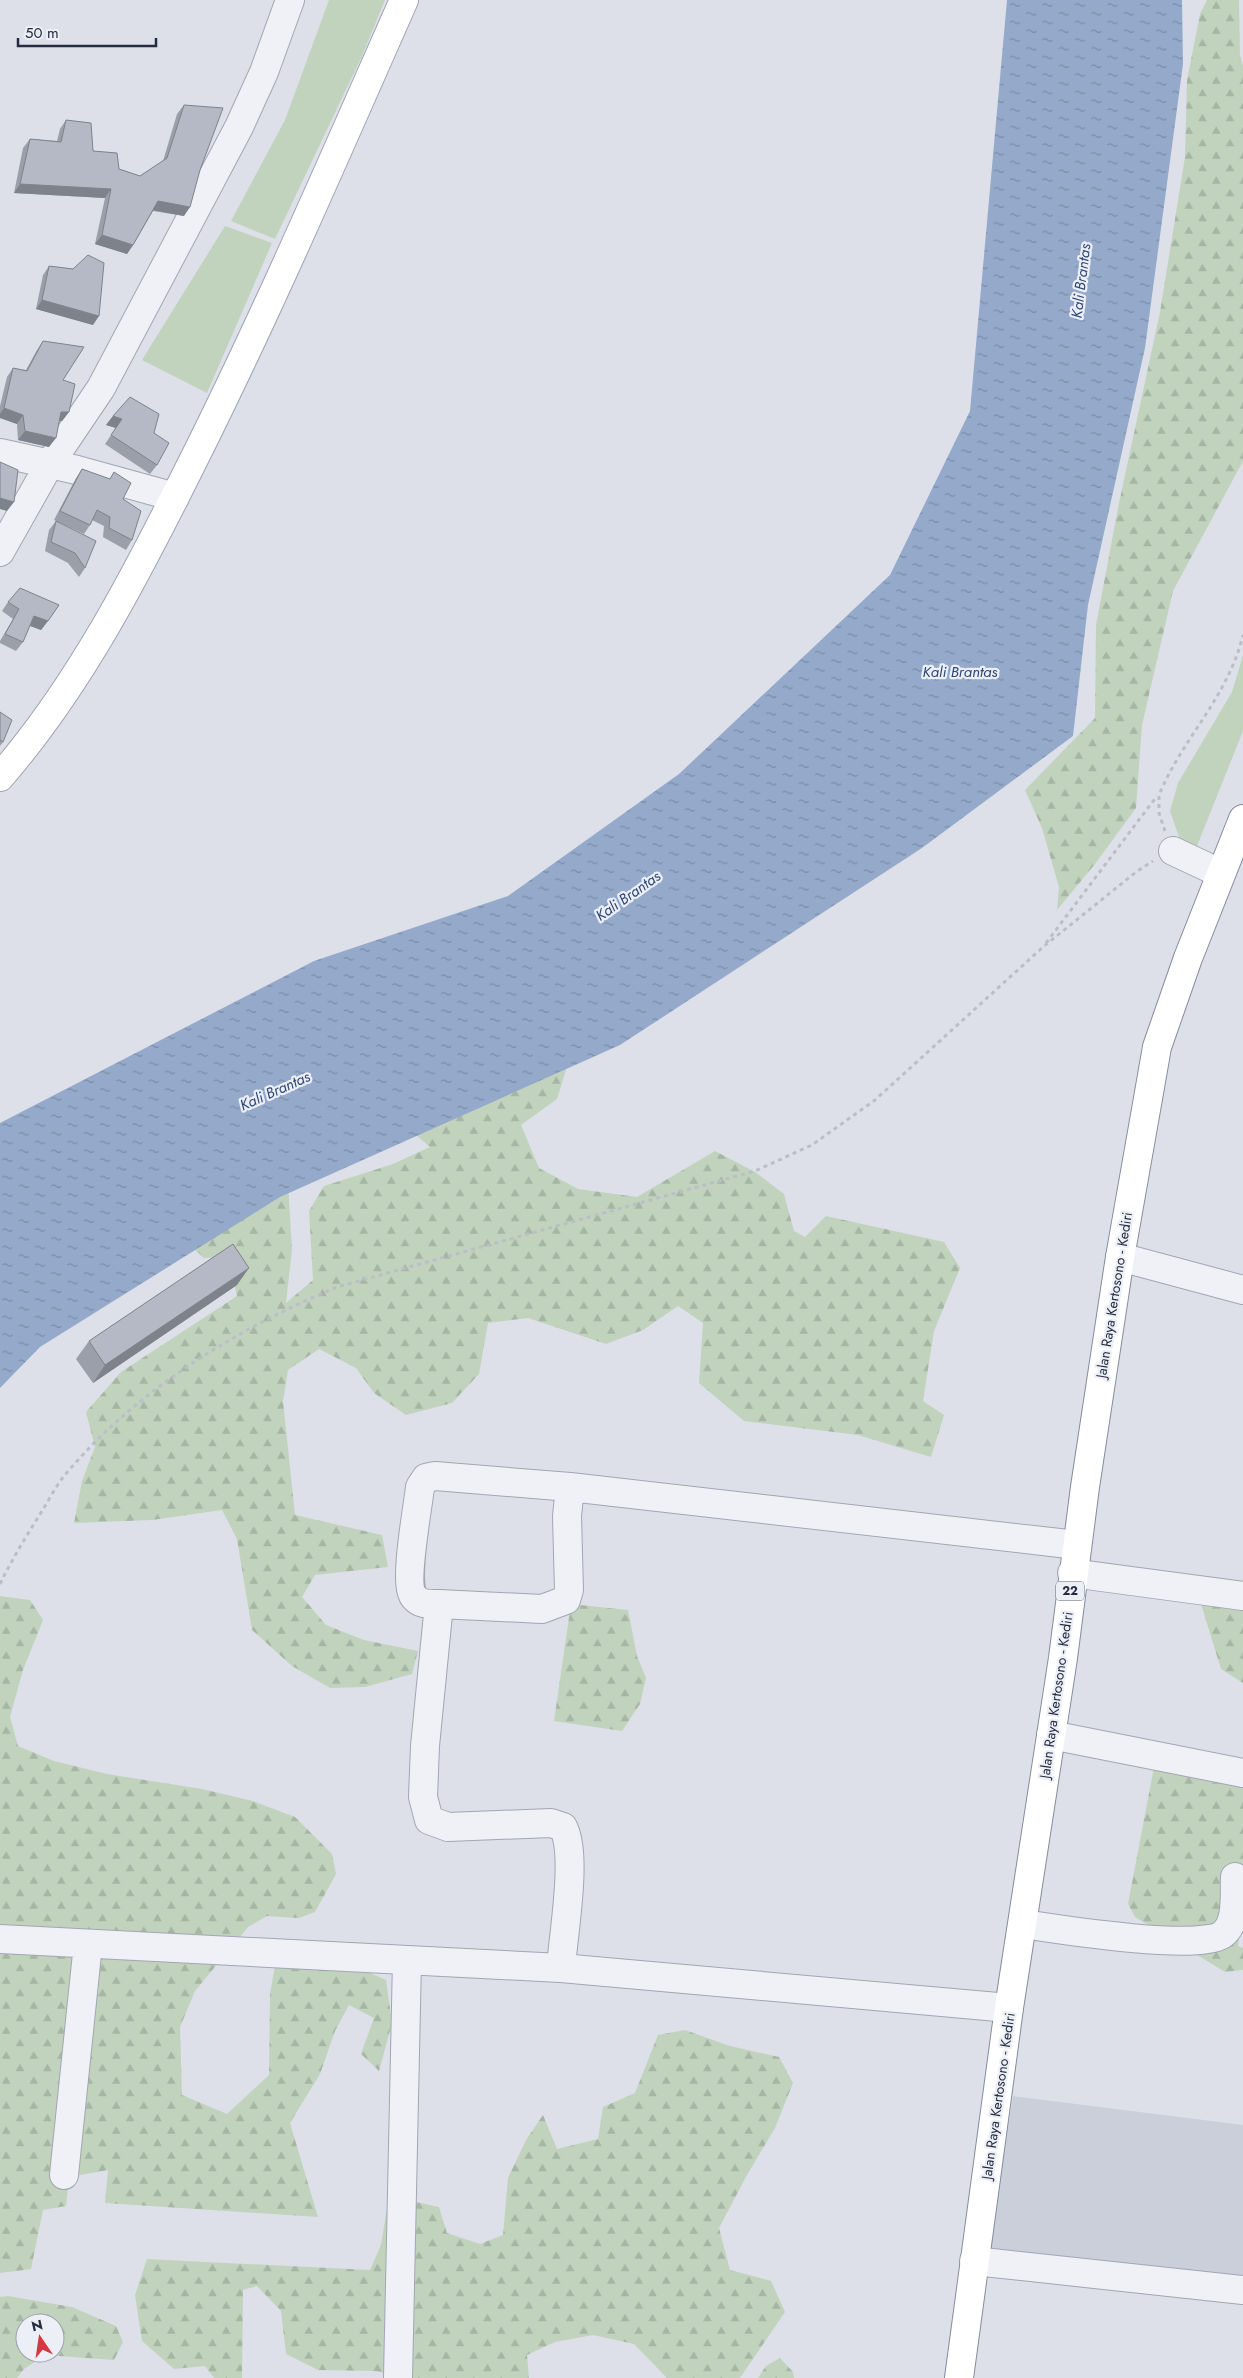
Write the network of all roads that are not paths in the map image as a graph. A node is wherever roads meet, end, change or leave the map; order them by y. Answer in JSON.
{"nodes":[{"id":1,"x":290,"y":0,"type":"edge"},
{"id":2,"x":404,"y":0,"type":"edge"},
{"id":3,"x":0,"y":453,"type":"edge"},
{"id":4,"x":62,"y":467,"type":"junction"},
{"id":5,"x":175,"y":497,"type":"junction"},
{"id":6,"x":0,"y":552,"type":"edge"},
{"id":7,"x":0,"y":777,"type":"edge"},
{"id":8,"x":1243,"y":819,"type":"edge"},
{"id":9,"x":1173,"y":851,"type":"road end"},
{"id":10,"x":1231,"y":860,"type":"edge"},
{"id":11,"x":1120,"y":1257,"type":"junction"},
{"id":12,"x":1243,"y":1290,"type":"edge"},
{"id":13,"x":570,"y":1487,"type":"junction"},
{"id":14,"x":1077,"y":1545,"type":"junction"},
{"id":15,"x":1072,"y":1573,"type":"junction"},
{"id":16,"x":1243,"y":1596,"type":"edge"},
{"id":17,"x":439,"y":1604,"type":"junction"},
{"id":18,"x":1051,"y":1735,"type":"junction"},
{"id":19,"x":1243,"y":1773,"type":"edge"},
{"id":20,"x":1235,"y":1877,"type":"dead end"},
{"id":21,"x":1023,"y":1924,"type":"junction"},
{"id":22,"x":0,"y":1939,"type":"edge"},
{"id":23,"x":88,"y":1944,"type":"junction"},
{"id":24,"x":407,"y":1960,"type":"junction"},
{"id":25,"x":560,"y":1968,"type":"junction"},
{"id":26,"x":1009,"y":2008,"type":"junction"},
{"id":27,"x":64,"y":2174,"type":"dead end"},
{"id":28,"x":974,"y":2260,"type":"junction"},
{"id":29,"x":1243,"y":2290,"type":"edge"},
{"id":30,"x":398,"y":2378,"type":"edge"},
{"id":31,"x":960,"y":2378,"type":"edge"}],
"edges":[{"from":1,"to":4,"type":"street"},
{"from":2,"to":5,"type":"main road"},
{"from":3,"to":4,"type":"street"},
{"from":4,"to":5,"type":"street"},
{"from":4,"to":6,"type":"street"},
{"from":5,"to":7,"type":"main road"},
{"from":8,"to":10,"type":"main road","name":"Jalan Raya Kertosono - Kediri","number":"22"},
{"from":9,"to":10,"type":"street"},
{"from":10,"to":11,"type":"main road","name":"Jalan Raya Kertosono - Kediri","number":"22"},
{"from":11,"to":12,"type":"street"},
{"from":11,"to":14,"type":"main road","name":"Jalan Raya Kertosono - Kediri","number":"22"},
{"from":13,"to":14,"type":"street"},
{"from":13,"to":17,"type":"street"},
{"from":13,"to":17,"type":"street"},
{"from":14,"to":15,"type":"main road","name":"Jalan Raya Kertosono - Kediri","number":"22"},
{"from":15,"to":16,"type":"street"},
{"from":15,"to":18,"type":"main road","name":"Jalan Raya Kertosono - Kediri","number":"22"},
{"from":17,"to":25,"type":"street"},
{"from":18,"to":19,"type":"street"},
{"from":18,"to":21,"type":"main road","name":"Jalan Raya Kertosono - Kediri","number":"22"},
{"from":20,"to":21,"type":"street"},
{"from":21,"to":26,"type":"main road","name":"Jalan Raya Kertosono - Kediri","number":"22"},
{"from":22,"to":23,"type":"street"},
{"from":23,"to":24,"type":"street"},
{"from":23,"to":27,"type":"street"},
{"from":24,"to":25,"type":"street"},
{"from":24,"to":30,"type":"street"},
{"from":25,"to":26,"type":"street"},
{"from":26,"to":28,"type":"main road","name":"Jalan Raya Kertosono - Kediri","number":"22"},
{"from":28,"to":29,"type":"street"},
{"from":28,"to":31,"type":"main road","name":"Jalan Raya Kertosono - Kediri","number":"22"}]}
